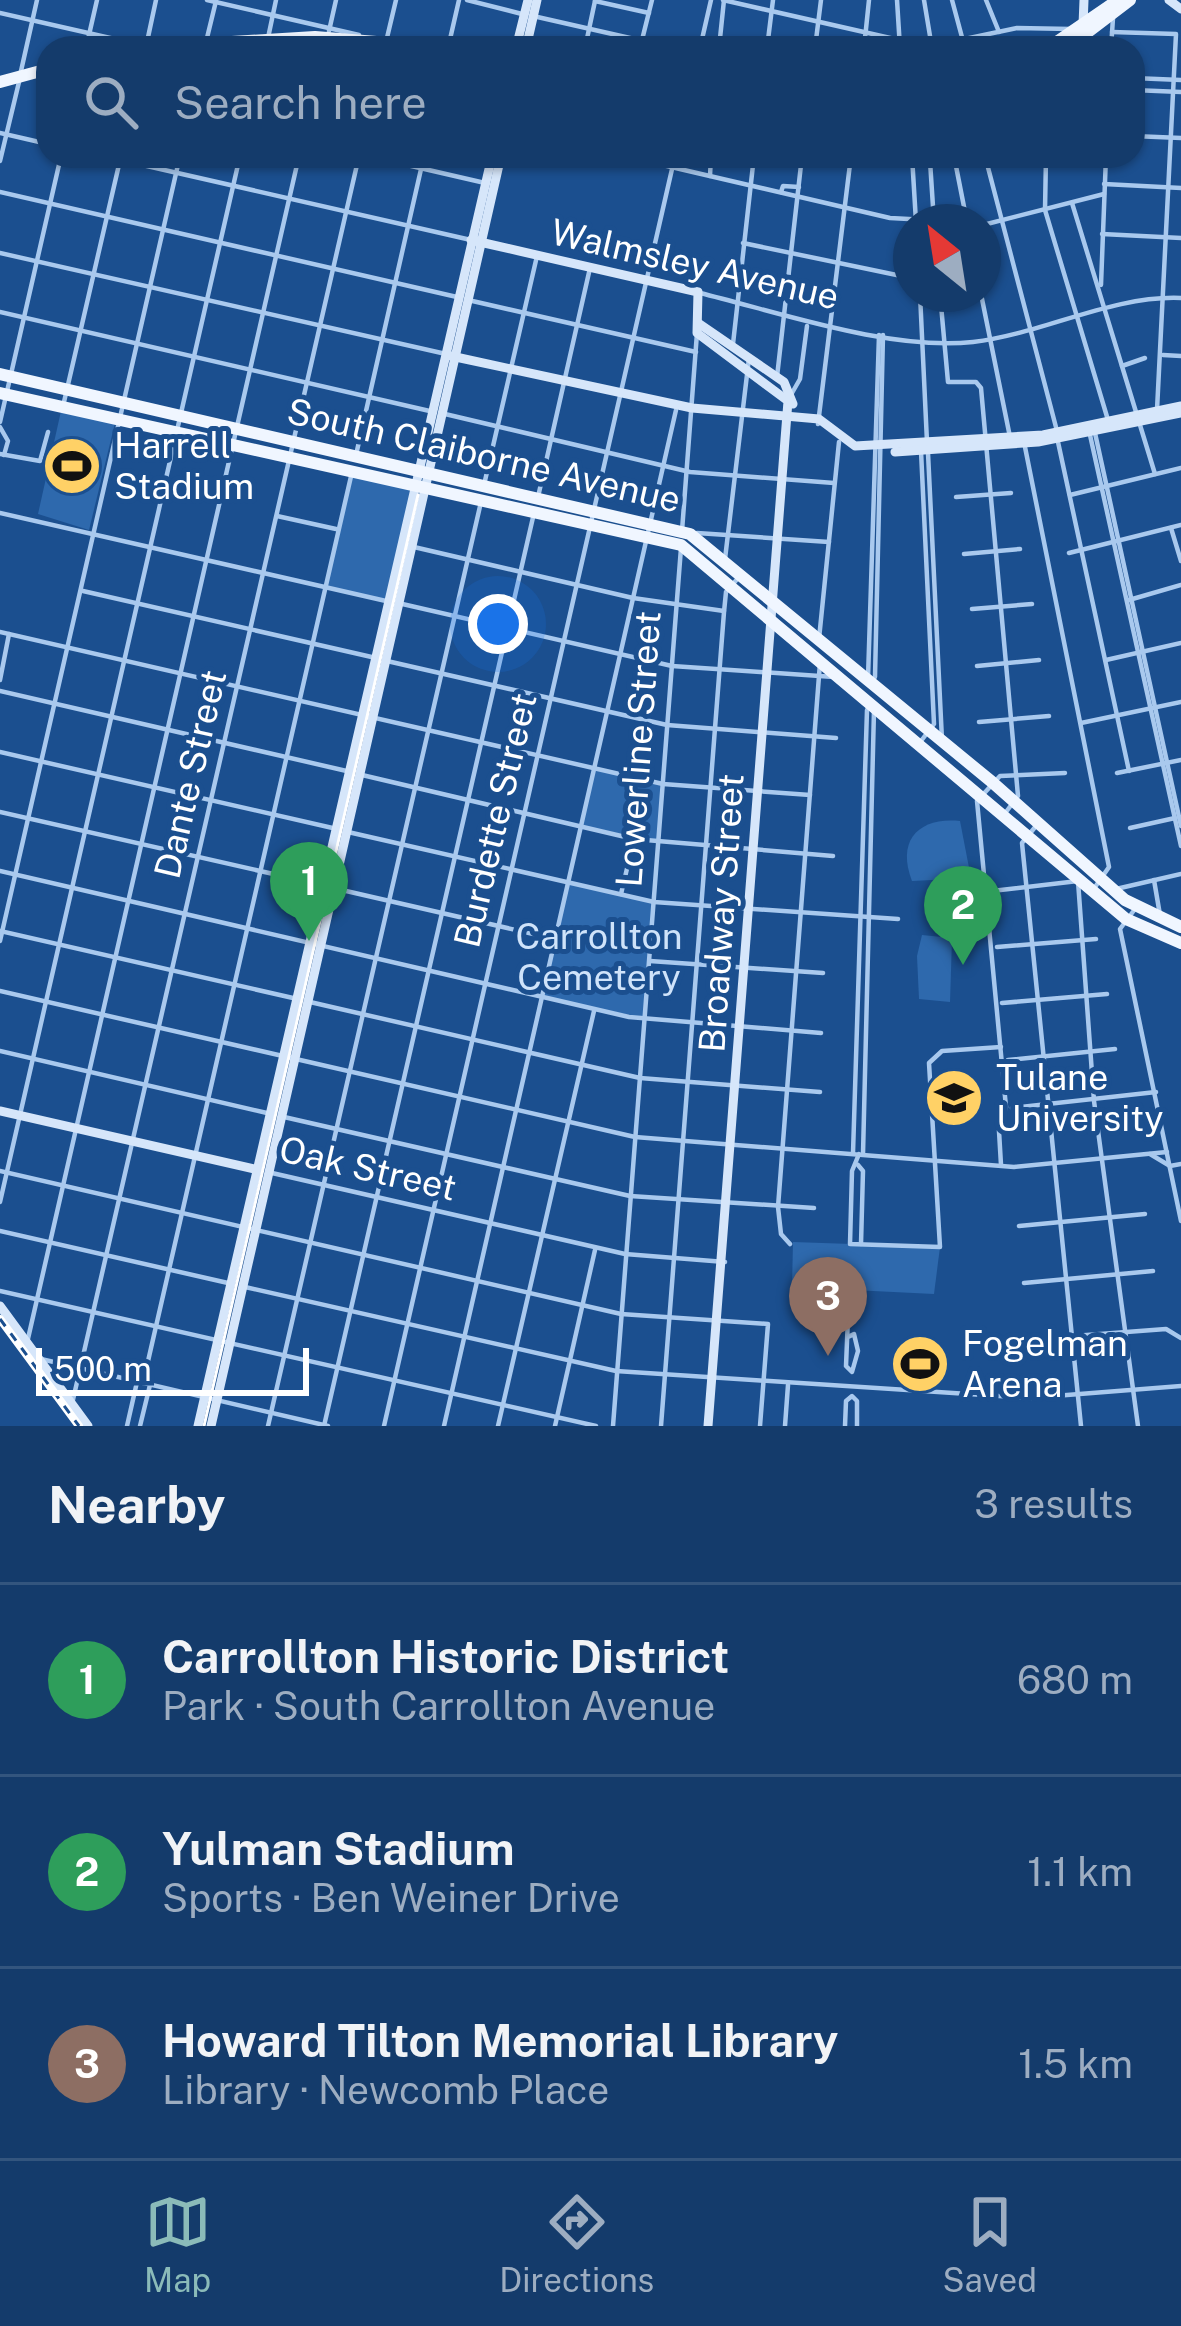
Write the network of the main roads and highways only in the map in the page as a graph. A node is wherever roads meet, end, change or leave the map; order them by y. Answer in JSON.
{"nodes":[{"id":1,"x":1130,"y":0,"type":"edge"},
{"id":2,"x":1114,"y":5,"type":"edge"},
{"id":3,"x":1084,"y":36,"type":"edge"},
{"id":4,"x":35,"y":69,"type":"edge"},
{"id":5,"x":0,"y":78,"type":"edge"},
{"id":6,"x":5,"y":375,"type":"edge"},
{"id":7,"x":3,"y":394,"type":"edge"},
{"id":8,"x":381,"y":461,"type":"junction"},
{"id":9,"x":419,"y":470,"type":"junction"},
{"id":10,"x":383,"y":478,"type":"junction"},
{"id":11,"x":465,"y":481,"type":"junction"},
{"id":12,"x":426,"y":488,"type":"junction"},
{"id":13,"x":468,"y":498,"type":"junction"},
{"id":14,"x":649,"y":530,"type":"junction"},
{"id":15,"x":684,"y":537,"type":"junction"},
{"id":16,"x":826,"y":672,"type":"junction"},
{"id":17,"x":872,"y":679,"type":"junction"},
{"id":18,"x":871,"y":710,"type":"junction"},
{"id":19,"x":927,"y":724,"type":"junction"},
{"id":20,"x":1131,"y":914,"type":"junction"},
{"id":21,"x":1181,"y":926,"type":"edge"},
{"id":22,"x":1181,"y":943,"type":"edge"}],
"edges":[{"from":1,"to":2,"type":"main road"},
{"from":2,"to":3,"type":"main road"},
{"from":4,"to":5,"type":"main road"},
{"from":6,"to":8,"type":"main road","name":"South Claiborne Avenue"},
{"from":7,"to":10,"type":"main road","name":"South Claiborne Avenue"},
{"from":8,"to":9,"type":"main road","name":"South Claiborne Avenue"},
{"from":8,"to":10,"type":"main road"},
{"from":9,"to":10,"type":"main road"},
{"from":9,"to":11,"type":"main road","name":"South Claiborne Avenue"},
{"from":10,"to":12,"type":"main road","name":"South Claiborne Avenue"},
{"from":11,"to":12,"type":"main road"},
{"from":11,"to":13,"type":"main road"},
{"from":11,"to":14,"type":"main road","name":"South Claiborne Avenue"},
{"from":12,"to":13,"type":"main road","name":"South Claiborne Avenue"},
{"from":13,"to":14,"type":"main road","name":"South Claiborne Avenue"},
{"from":14,"to":15,"type":"main road","name":"South Claiborne Avenue"},
{"from":15,"to":16,"type":"main road","name":"South Claiborne Avenue"},
{"from":15,"to":17,"type":"main road","name":"South Claiborne Avenue"},
{"from":16,"to":17,"type":"main road"},
{"from":16,"to":18,"type":"main road","name":"South Claiborne Avenue"},
{"from":17,"to":19,"type":"main road","name":"South Claiborne Avenue"},
{"from":18,"to":19,"type":"main road"},
{"from":18,"to":20,"type":"main road","name":"South Claiborne Avenue"},
{"from":19,"to":20,"type":"main road","name":"South Claiborne Avenue"},
{"from":20,"to":21,"type":"main road","name":"South Claiborne Avenue"},
{"from":20,"to":22,"type":"main road","name":"South Claiborne Avenue"}]}
